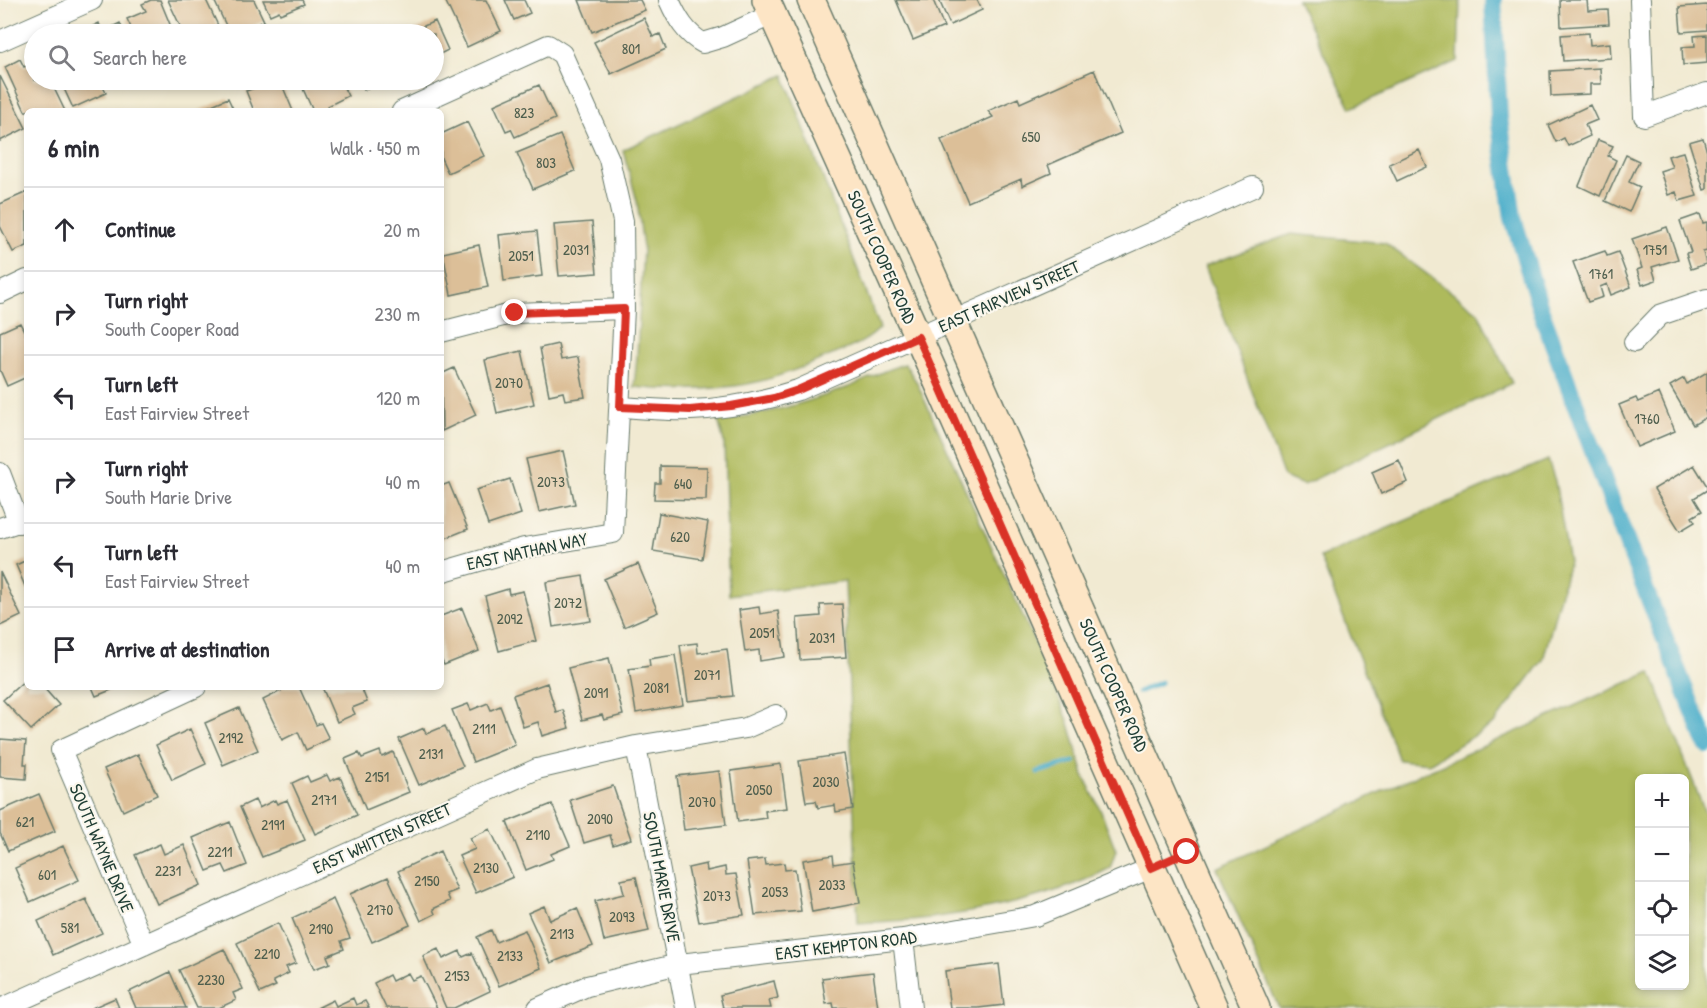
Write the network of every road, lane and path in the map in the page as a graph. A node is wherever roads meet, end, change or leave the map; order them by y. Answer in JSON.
{"nodes":[{"id":1,"x":92,"y":0,"type":"edge"},
{"id":2,"x":669,"y":0,"type":"edge"},
{"id":3,"x":811,"y":0,"type":"edge"},
{"id":4,"x":1640,"y":0,"type":"edge"},
{"id":5,"x":769,"y":7,"type":"edge"},
{"id":6,"x":38,"y":24,"type":"edge"},
{"id":7,"x":24,"y":30,"type":"edge"},
{"id":8,"x":0,"y":41,"type":"edge"},
{"id":9,"x":1707,"y":93,"type":"edge"},
{"id":10,"x":409,"y":108,"type":"edge"},
{"id":11,"x":1253,"y":187,"type":"dead end"},
{"id":12,"x":24,"y":281,"type":"edge"},
{"id":13,"x":0,"y":292,"type":"edge"},
{"id":14,"x":1707,"y":299,"type":"edge"},
{"id":15,"x":624,"y":309,"type":"junction"},
{"id":16,"x":954,"y":321,"type":"junction"},
{"id":17,"x":444,"y":331,"type":"edge"},
{"id":18,"x":918,"y":337,"type":"junction"},
{"id":19,"x":1634,"y":342,"type":"dead end"},
{"id":20,"x":620,"y":407,"type":"junction"},
{"id":21,"x":0,"y":473,"type":"edge"},
{"id":22,"x":23,"y":521,"type":"edge"},
{"id":23,"x":0,"y":528,"type":"edge"},
{"id":24,"x":444,"y":571,"type":"edge"},
{"id":25,"x":189,"y":690,"type":"edge"},
{"id":26,"x":776,"y":715,"type":"dead end"},
{"id":27,"x":636,"y":746,"type":"junction"},
{"id":28,"x":1187,"y":852,"type":"junction"},
{"id":29,"x":1151,"y":868,"type":"junction"},
{"id":30,"x":903,"y":939,"type":"junction"},
{"id":31,"x":144,"y":945,"type":"junction"},
{"id":32,"x":679,"y":964,"type":"junction"},
{"id":33,"x":3,"y":1008,"type":"edge"},
{"id":34,"x":538,"y":1008,"type":"edge"},
{"id":35,"x":686,"y":1008,"type":"edge"},
{"id":36,"x":911,"y":1008,"type":"edge"},
{"id":37,"x":1214,"y":1008,"type":"edge"},
{"id":38,"x":1256,"y":1008,"type":"edge"}],
"edges":[{"from":1,"to":6,"type":"street"},
{"from":2,"to":5,"type":"street"},
{"from":3,"to":16,"type":"main road","name":"SOUTH COOPER ROAD"},
{"from":4,"to":9,"type":"street"},
{"from":5,"to":18,"type":"main road","name":"SOUTH COOPER ROAD"},
{"from":7,"to":8,"type":"street"},
{"from":10,"to":15,"type":"street"},
{"from":11,"to":16,"type":"street","name":"EAST FAIRVIEW STREET"},
{"from":12,"to":13,"type":"street"},
{"from":14,"to":19,"type":"street"},
{"from":15,"to":17,"type":"street"},
{"from":15,"to":20,"type":"street"},
{"from":16,"to":18,"type":"street","name":"EAST FAIRVIEW STREET"},
{"from":16,"to":28,"type":"main road","name":"SOUTH COOPER ROAD"},
{"from":18,"to":20,"type":"street","name":"EAST FAIRVIEW STREET"},
{"from":18,"to":29,"type":"main road","name":"SOUTH COOPER ROAD"},
{"from":20,"to":24,"type":"street","name":"EAST NATHAN WAY"},
{"from":21,"to":22,"type":"street"},
{"from":22,"to":23,"type":"street"},
{"from":25,"to":31,"type":"street","name":"SOUTH WAYNE DRIVE"},
{"from":26,"to":27,"type":"street","name":"EAST WHITTEN STREET"},
{"from":27,"to":31,"type":"street","name":"EAST WHITTEN STREET"},
{"from":27,"to":32,"type":"street","name":"SOUTH MARIE DRIVE"},
{"from":28,"to":29,"type":"main road"},
{"from":28,"to":38,"type":"main road","name":"SOUTH COOPER ROAD"},
{"from":29,"to":30,"type":"street","name":"EAST KEMPTON ROAD"},
{"from":29,"to":37,"type":"main road","name":"SOUTH COOPER ROAD"},
{"from":30,"to":32,"type":"street","name":"EAST KEMPTON ROAD"},
{"from":30,"to":36,"type":"street"},
{"from":31,"to":33,"type":"street","name":"EAST WHITTEN STREET"},
{"from":32,"to":34,"type":"street","name":"EAST KEMPTON ROAD"},
{"from":32,"to":35,"type":"street","name":"SOUTH MARIE DRIVE"}]}
